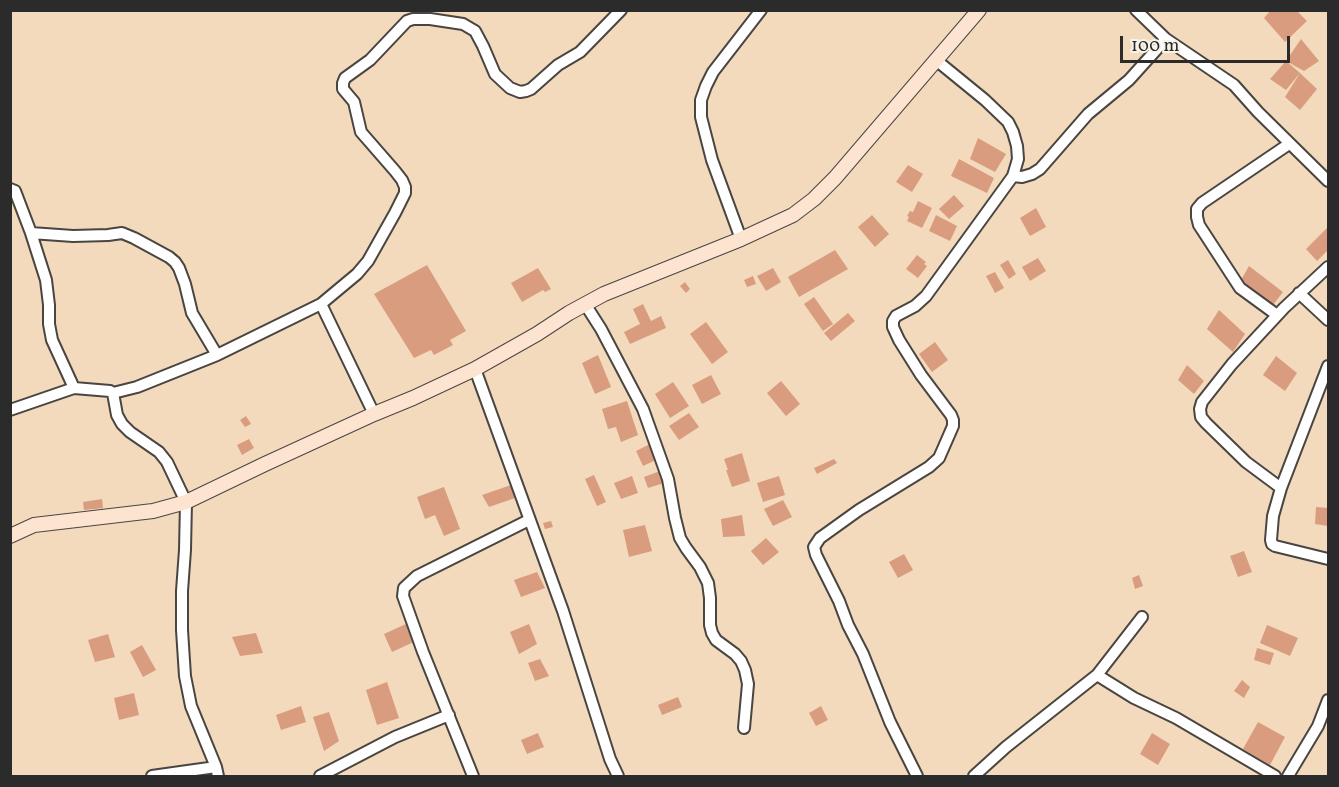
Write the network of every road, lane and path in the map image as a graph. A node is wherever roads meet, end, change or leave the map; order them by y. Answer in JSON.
{"nodes":[{"id":1,"x":621,"y":10,"type":"edge"},
{"id":2,"x":761,"y":10,"type":"edge"},
{"id":3,"x":980,"y":10,"type":"edge"},
{"id":4,"x":1136,"y":10,"type":"edge"},
{"id":5,"x":1166,"y":39,"type":"junction"},
{"id":6,"x":936,"y":60,"type":"junction"},
{"id":7,"x":1289,"y":144,"type":"junction"},
{"id":8,"x":1013,"y":176,"type":"junction"},
{"id":9,"x":1329,"y":181,"type":"edge"},
{"id":10,"x":10,"y":189,"type":"edge"},
{"id":11,"x":31,"y":233,"type":"junction"},
{"id":12,"x":741,"y":239,"type":"junction"},
{"id":13,"x":1329,"y":267,"type":"edge"},
{"id":14,"x":1299,"y":293,"type":"junction"},
{"id":15,"x":321,"y":304,"type":"junction"},
{"id":16,"x":585,"y":304,"type":"junction"},
{"id":17,"x":1277,"y":315,"type":"junction"},
{"id":18,"x":1329,"y":320,"type":"edge"},
{"id":19,"x":217,"y":355,"type":"junction"},
{"id":20,"x":1329,"y":366,"type":"edge"},
{"id":21,"x":475,"y":369,"type":"junction"},
{"id":22,"x":74,"y":388,"type":"junction"},
{"id":23,"x":113,"y":393,"type":"junction"},
{"id":24,"x":10,"y":410,"type":"edge"},
{"id":25,"x":374,"y":414,"type":"junction"},
{"id":26,"x":1281,"y":488,"type":"junction"},
{"id":27,"x":186,"y":502,"type":"junction"},
{"id":28,"x":529,"y":520,"type":"junction"},
{"id":29,"x":10,"y":536,"type":"edge"},
{"id":30,"x":1329,"y":559,"type":"edge"},
{"id":31,"x":1142,"y":617,"type":"dead end"},
{"id":32,"x":1097,"y":675,"type":"junction"},
{"id":33,"x":1329,"y":700,"type":"edge"},
{"id":34,"x":449,"y":715,"type":"junction"},
{"id":35,"x":1318,"y":726,"type":"junction"},
{"id":36,"x":744,"y":728,"type":"dead end"},
{"id":37,"x":1329,"y":733,"type":"edge"},
{"id":38,"x":217,"y":772,"type":"edge"},
{"id":39,"x":152,"y":777,"type":"edge"},
{"id":40,"x":320,"y":777,"type":"edge"},
{"id":41,"x":473,"y":777,"type":"edge"},
{"id":42,"x":618,"y":777,"type":"edge"},
{"id":43,"x":917,"y":777,"type":"edge"},
{"id":44,"x":974,"y":777,"type":"edge"},
{"id":45,"x":1275,"y":777,"type":"edge"},
{"id":46,"x":1288,"y":777,"type":"edge"}],
"edges":[{"from":1,"to":15,"type":"street"},
{"from":2,"to":12,"type":"street"},
{"from":3,"to":6,"type":"street"},
{"from":4,"to":5,"type":"street"},
{"from":5,"to":7,"type":"street"},
{"from":5,"to":8,"type":"street"},
{"from":6,"to":8,"type":"street"},
{"from":6,"to":12,"type":"street"},
{"from":7,"to":9,"type":"street"},
{"from":7,"to":17,"type":"street"},
{"from":8,"to":43,"type":"street"},
{"from":10,"to":11,"type":"street"},
{"from":11,"to":19,"type":"street"},
{"from":11,"to":22,"type":"street"},
{"from":12,"to":16,"type":"street"},
{"from":13,"to":14,"type":"street"},
{"from":14,"to":17,"type":"street"},
{"from":14,"to":18,"type":"street"},
{"from":15,"to":19,"type":"street"},
{"from":15,"to":25,"type":"street"},
{"from":16,"to":21,"type":"street"},
{"from":16,"to":36,"type":"street"},
{"from":17,"to":26,"type":"street"},
{"from":19,"to":23,"type":"street"},
{"from":20,"to":26,"type":"street"},
{"from":21,"to":25,"type":"street"},
{"from":21,"to":28,"type":"street"},
{"from":22,"to":23,"type":"street"},
{"from":22,"to":24,"type":"street"},
{"from":23,"to":27,"type":"street"},
{"from":25,"to":27,"type":"street"},
{"from":26,"to":30,"type":"street"},
{"from":27,"to":29,"type":"street"},
{"from":27,"to":38,"type":"street"},
{"from":28,"to":34,"type":"street"},
{"from":28,"to":42,"type":"street"},
{"from":31,"to":32,"type":"street"},
{"from":32,"to":44,"type":"street"},
{"from":32,"to":45,"type":"street"},
{"from":33,"to":35,"type":"street"},
{"from":34,"to":40,"type":"street"},
{"from":34,"to":41,"type":"street"},
{"from":35,"to":37,"type":"street"},
{"from":35,"to":46,"type":"street"},
{"from":38,"to":39,"type":"street"}]}
